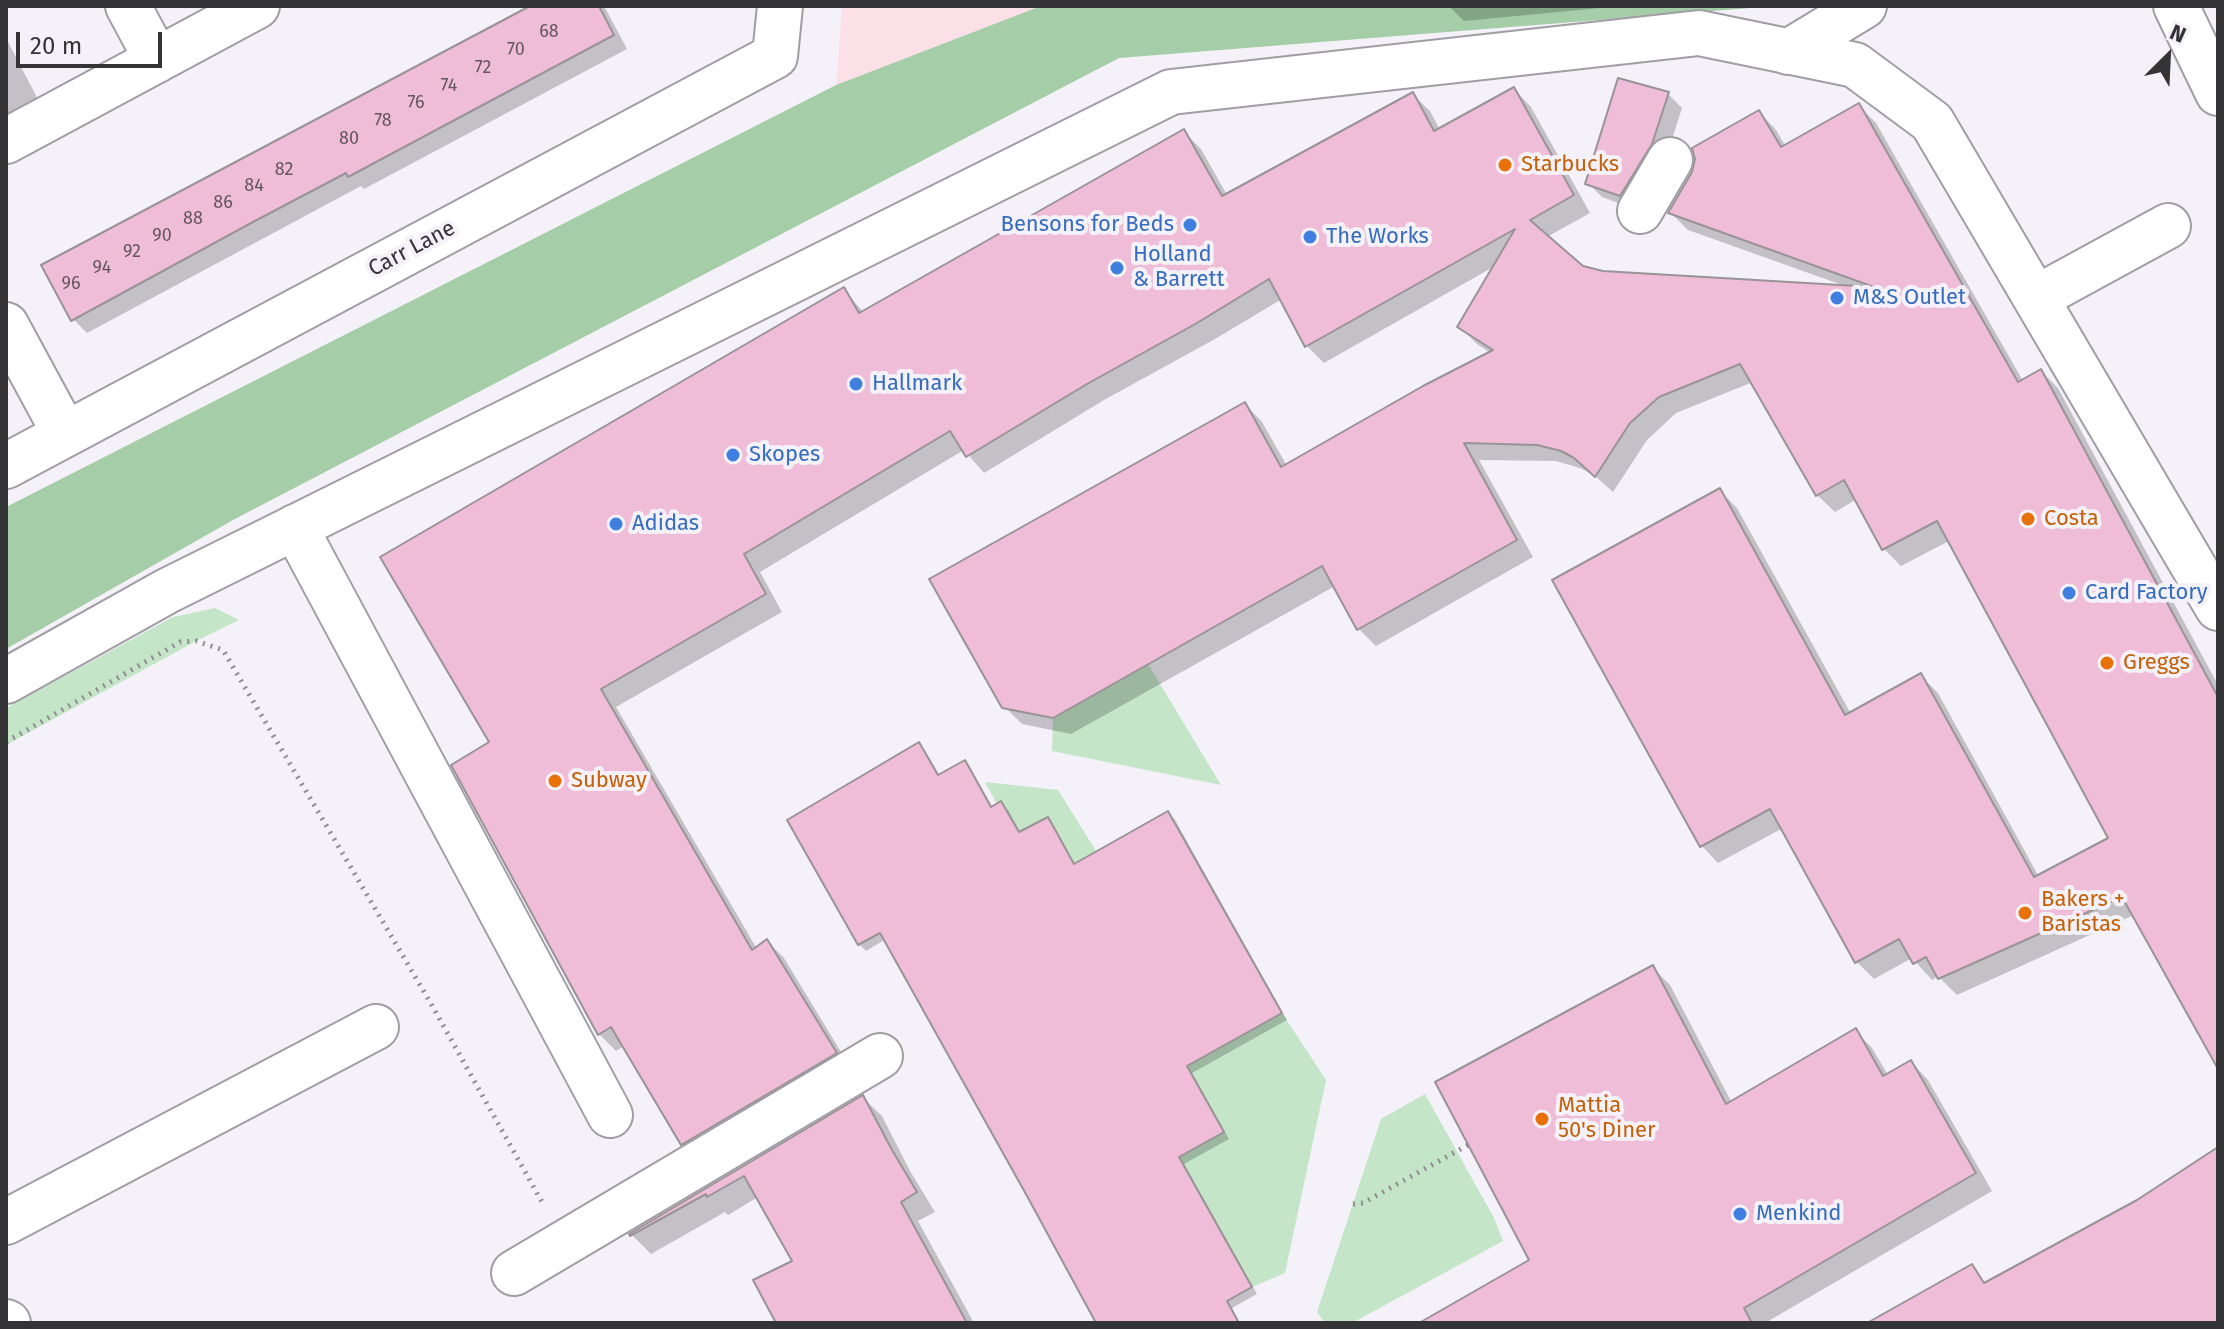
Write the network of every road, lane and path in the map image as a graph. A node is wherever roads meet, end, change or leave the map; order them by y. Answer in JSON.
{"nodes":[{"id":1,"x":128,"y":6,"type":"edge"},
{"id":2,"x":257,"y":6,"type":"edge"},
{"id":3,"x":780,"y":6,"type":"edge"},
{"id":4,"x":1864,"y":6,"type":"edge"},
{"id":5,"x":2176,"y":6,"type":"edge"},
{"id":6,"x":1788,"y":52,"type":"junction"},
{"id":7,"x":157,"y":60,"type":"junction"},
{"id":8,"x":2218,"y":93,"type":"edge"},
{"id":9,"x":6,"y":141,"type":"edge"},
{"id":10,"x":1670,"y":160,"type":"dead end"},
{"id":11,"x":1640,"y":211,"type":"dead end"},
{"id":12,"x":2168,"y":226,"type":"dead end"},
{"id":13,"x":2036,"y":298,"type":"junction"},
{"id":14,"x":6,"y":325,"type":"edge"},
{"id":15,"x":65,"y":434,"type":"junction"},
{"id":16,"x":6,"y":466,"type":"edge"},
{"id":17,"x":295,"y":527,"type":"junction"},
{"id":18,"x":2218,"y":608,"type":"edge"},
{"id":19,"x":6,"y":681,"type":"edge"},
{"id":20,"x":6,"y":742,"type":"edge"},
{"id":21,"x":376,"y":1027,"type":"dead end"},
{"id":22,"x":880,"y":1056,"type":"dead end"},
{"id":23,"x":610,"y":1115,"type":"dead end"},
{"id":24,"x":1468,"y":1145,"type":"dead end"},
{"id":25,"x":1353,"y":1204,"type":"dead end"},
{"id":26,"x":6,"y":1222,"type":"edge"},
{"id":27,"x":564,"y":1243,"type":"junction"},
{"id":28,"x":514,"y":1273,"type":"dead end"}],
"edges":[{"from":1,"to":7,"type":"street"},
{"from":2,"to":7,"type":"street"},
{"from":3,"to":15,"type":"street","name":"Carr Lane"},
{"from":4,"to":6,"type":"street"},
{"from":5,"to":8,"type":"street"},
{"from":6,"to":13,"type":"street"},
{"from":6,"to":17,"type":"street"},
{"from":7,"to":9,"type":"street"},
{"from":10,"to":11,"type":"street"},
{"from":12,"to":13,"type":"street"},
{"from":13,"to":18,"type":"street"},
{"from":14,"to":15,"type":"street"},
{"from":15,"to":16,"type":"street","name":"Carr Lane"},
{"from":17,"to":19,"type":"street"},
{"from":17,"to":23,"type":"street"},
{"from":20,"to":27,"type":"path"},
{"from":21,"to":26,"type":"street"},
{"from":22,"to":27,"type":"street"},
{"from":24,"to":25,"type":"path"},
{"from":27,"to":28,"type":"street"}]}
